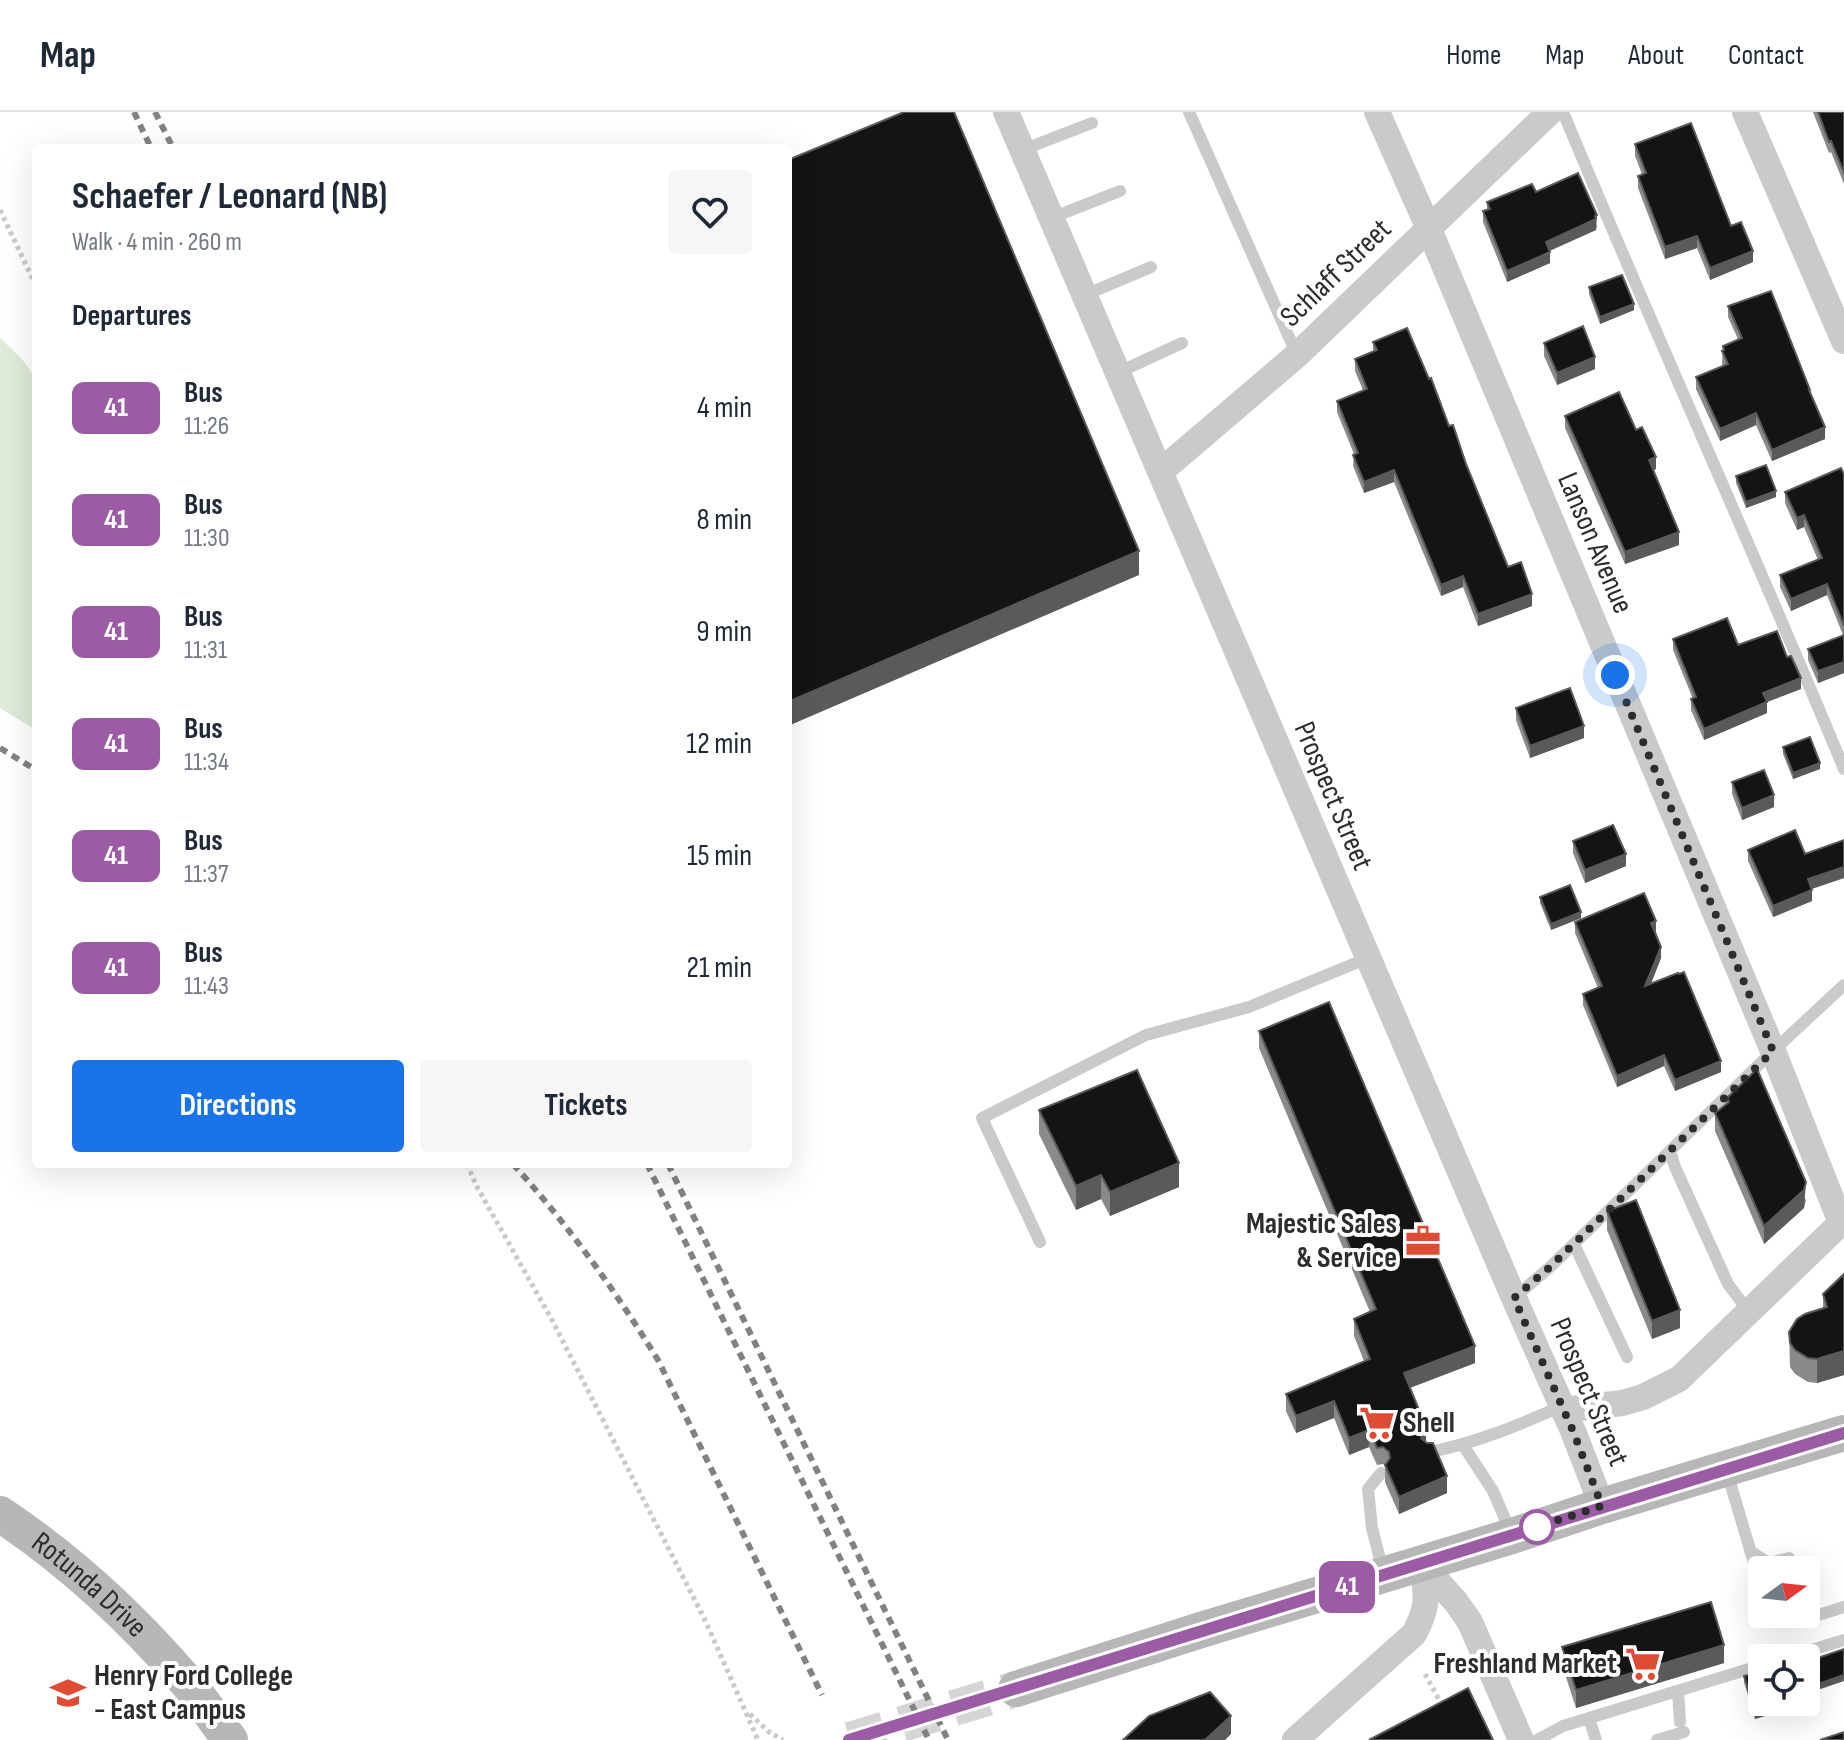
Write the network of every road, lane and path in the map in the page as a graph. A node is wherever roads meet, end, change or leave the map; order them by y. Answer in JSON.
{"nodes":[{"id":1,"x":1006,"y":112,"type":"edge"},
{"id":2,"x":1189,"y":112,"type":"edge"},
{"id":3,"x":1377,"y":112,"type":"edge"},
{"id":4,"x":1550,"y":112,"type":"edge"},
{"id":5,"x":1563,"y":112,"type":"edge"},
{"id":6,"x":1745,"y":112,"type":"edge"},
{"id":7,"x":1092,"y":123,"type":"dead end"},
{"id":8,"x":1022,"y":150,"type":"junction"},
{"id":9,"x":1120,"y":191,"type":"dead end"},
{"id":10,"x":0,"y":210,"type":"edge"},
{"id":11,"x":1051,"y":218,"type":"junction"},
{"id":12,"x":1429,"y":229,"type":"junction"},
{"id":13,"x":1151,"y":267,"type":"dead end"},
{"id":14,"x":32,"y":278,"type":"edge"},
{"id":15,"x":1085,"y":295,"type":"junction"},
{"id":16,"x":1844,"y":341,"type":"edge"},
{"id":17,"x":1182,"y":343,"type":"dead end"},
{"id":18,"x":1297,"y":355,"type":"junction"},
{"id":19,"x":1117,"y":373,"type":"junction"},
{"id":20,"x":1160,"y":472,"type":"junction"},
{"id":21,"x":1844,"y":769,"type":"edge"},
{"id":22,"x":1368,"y":958,"type":"junction"},
{"id":23,"x":1844,"y":985,"type":"edge"},
{"id":24,"x":1773,"y":1051,"type":"junction"},
{"id":25,"x":1670,"y":1151,"type":"junction"},
{"id":26,"x":469,"y":1168,"type":"edge"},
{"id":27,"x":1843,"y":1222,"type":"edge"},
{"id":28,"x":1040,"y":1242,"type":"dead end"},
{"id":29,"x":1574,"y":1244,"type":"junction"},
{"id":30,"x":1514,"y":1298,"type":"junction"},
{"id":31,"x":1749,"y":1312,"type":"junction"},
{"id":32,"x":1627,"y":1357,"type":"dead end"},
{"id":33,"x":1562,"y":1408,"type":"junction"},
{"id":34,"x":1844,"y":1433,"type":"edge"},
{"id":35,"x":1463,"y":1445,"type":"junction"},
{"id":36,"x":1430,"y":1452,"type":"edge"},
{"id":37,"x":1727,"y":1469,"type":"junction"},
{"id":38,"x":1381,"y":1473,"type":"dead end"},
{"id":39,"x":1602,"y":1506,"type":"junction"},
{"id":40,"x":0,"y":1514,"type":"edge"},
{"id":41,"x":1512,"y":1536,"type":"junction"},
{"id":42,"x":1750,"y":1551,"type":"junction"},
{"id":43,"x":1752,"y":1556,"type":"edge"},
{"id":44,"x":1758,"y":1556,"type":"edge"},
{"id":45,"x":1422,"y":1564,"type":"junction"},
{"id":46,"x":1384,"y":1575,"type":"junction"},
{"id":47,"x":1844,"y":1607,"type":"edge"},
{"id":48,"x":1820,"y":1615,"type":"edge"},
{"id":49,"x":1844,"y":1640,"type":"edge"},
{"id":50,"x":1820,"y":1647,"type":"edge"},
{"id":51,"x":1748,"y":1669,"type":"edge"},
{"id":52,"x":1425,"y":1674,"type":"dead end"},
{"id":53,"x":1016,"y":1689,"type":"tunnel mouth"},
{"id":54,"x":1678,"y":1691,"type":"junction"},
{"id":55,"x":1454,"y":1700,"type":"edge"},
{"id":56,"x":1442,"y":1706,"type":"junction"},
{"id":57,"x":745,"y":1707,"type":"junction"},
{"id":58,"x":1446,"y":1714,"type":"edge"},
{"id":59,"x":1589,"y":1718,"type":"junction"},
{"id":60,"x":230,"y":1740,"type":"edge"},
{"id":61,"x":758,"y":1740,"type":"edge"},
{"id":62,"x":783,"y":1740,"type":"edge"},
{"id":63,"x":1295,"y":1740,"type":"edge"},
{"id":64,"x":1521,"y":1740,"type":"edge"},
{"id":65,"x":1537,"y":1740,"type":"edge"},
{"id":66,"x":1596,"y":1740,"type":"edge"},
{"id":67,"x":1657,"y":1740,"type":"edge"}],
"edges":[{"from":1,"to":8,"type":"street","name":"Prospect Street"},
{"from":2,"to":18,"type":"lane"},
{"from":3,"to":12,"type":"street","name":"Lanson Avenue"},
{"from":4,"to":12,"type":"street","name":"Schlaff Street"},
{"from":5,"to":21,"type":"lane"},
{"from":6,"to":16,"type":"street"},
{"from":7,"to":8,"type":"lane"},
{"from":8,"to":11,"type":"street","name":"Prospect Street"},
{"from":9,"to":11,"type":"lane"},
{"from":10,"to":14,"type":"path"},
{"from":11,"to":15,"type":"street","name":"Prospect Street"},
{"from":12,"to":18,"type":"street","name":"Schlaff Street"},
{"from":12,"to":24,"type":"street","name":"Lanson Avenue"},
{"from":13,"to":15,"type":"lane"},
{"from":15,"to":19,"type":"street","name":"Prospect Street"},
{"from":17,"to":19,"type":"lane"},
{"from":18,"to":20,"type":"street","name":"Schlaff Street"},
{"from":19,"to":20,"type":"street","name":"Prospect Street"},
{"from":20,"to":22,"type":"street","name":"Prospect Street"},
{"from":22,"to":28,"type":"lane"},
{"from":22,"to":30,"type":"street","name":"Prospect Street"},
{"from":23,"to":24,"type":"lane"},
{"from":24,"to":25,"type":"lane"},
{"from":24,"to":27,"type":"street","name":"Lanson Avenue"},
{"from":25,"to":29,"type":"lane"},
{"from":25,"to":31,"type":"lane"},
{"from":26,"to":57,"type":"path"},
{"from":27,"to":31,"type":"street"},
{"from":29,"to":30,"type":"lane"},
{"from":29,"to":32,"type":"lane"},
{"from":30,"to":33,"type":"street","name":"Prospect Street"},
{"from":31,"to":33,"type":"street"},
{"from":33,"to":35,"type":"lane"},
{"from":33,"to":39,"type":"street","name":"Prospect Street"},
{"from":34,"to":37,"type":"main road"},
{"from":35,"to":36,"type":"lane"},
{"from":35,"to":41,"type":"lane"},
{"from":37,"to":39,"type":"main road"},
{"from":37,"to":42,"type":"lane"},
{"from":38,"to":46,"type":"lane"},
{"from":39,"to":41,"type":"main road"},
{"from":40,"to":60,"type":"main road","name":"Rotunda Drive"},
{"from":41,"to":45,"type":"main road"},
{"from":42,"to":43,"type":"lane"},
{"from":42,"to":44,"type":"lane"},
{"from":45,"to":46,"type":"main road"},
{"from":45,"to":63,"type":"street"},
{"from":45,"to":64,"type":"street"},
{"from":46,"to":53,"type":"main road"},
{"from":47,"to":48,"type":"lane"},
{"from":49,"to":50,"type":"lane"},
{"from":51,"to":54,"type":"lane"},
{"from":52,"to":56,"type":"path"},
{"from":54,"to":59,"type":"lane"},
{"from":54,"to":67,"type":"lane"},
{"from":55,"to":56,"type":"path"},
{"from":56,"to":58,"type":"path"},
{"from":57,"to":61,"type":"path"},
{"from":57,"to":62,"type":"path"},
{"from":59,"to":65,"type":"lane"},
{"from":59,"to":66,"type":"lane"}]}
